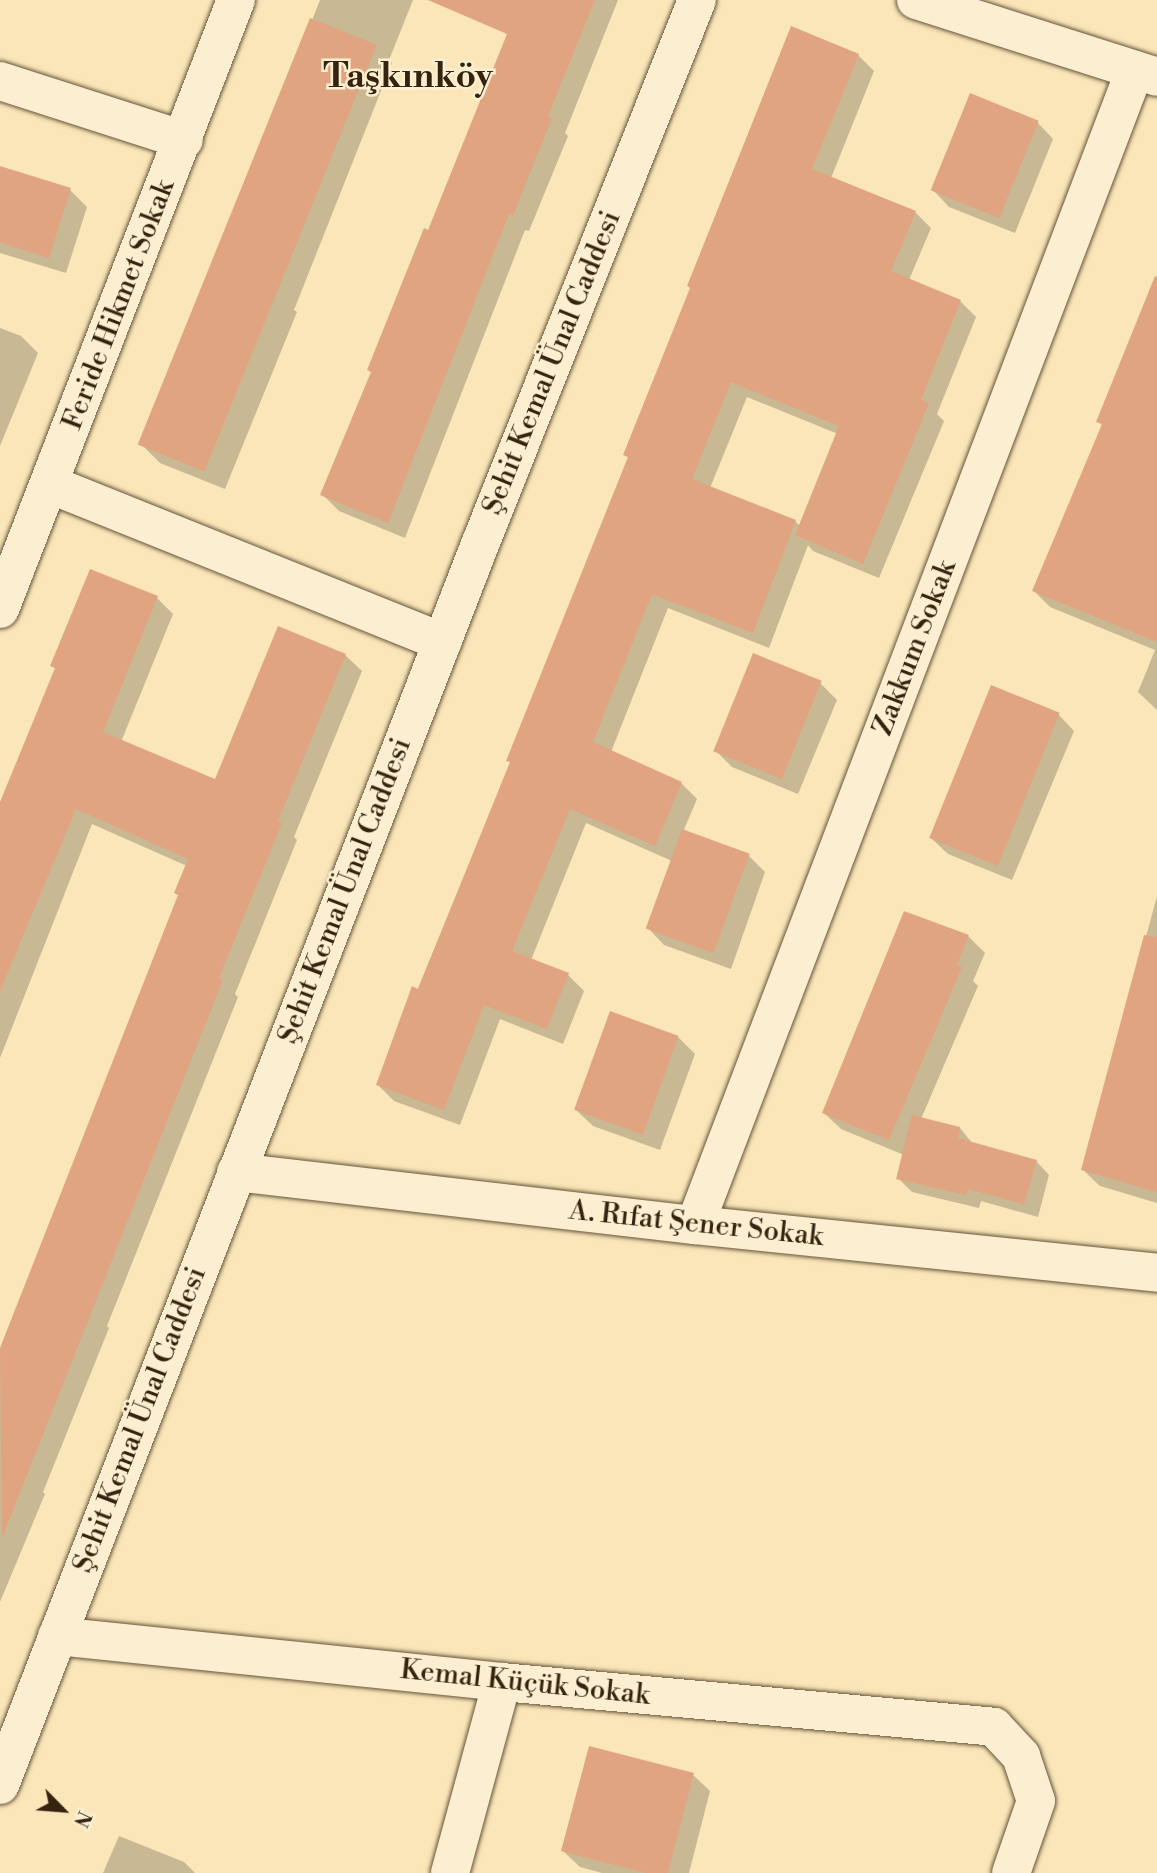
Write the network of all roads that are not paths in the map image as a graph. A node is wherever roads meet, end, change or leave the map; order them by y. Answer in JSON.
{"nodes":[{"id":1,"x":236,"y":0,"type":"edge"},
{"id":2,"x":697,"y":0,"type":"edge"},
{"id":3,"x":916,"y":0,"type":"edge"},
{"id":4,"x":1146,"y":74,"type":"edge"},
{"id":5,"x":0,"y":81,"type":"edge"},
{"id":6,"x":184,"y":140,"type":"junction"},
{"id":7,"x":48,"y":484,"type":"junction"},
{"id":8,"x":0,"y":609,"type":"edge"},
{"id":9,"x":442,"y":642,"type":"junction"},
{"id":10,"x":236,"y":1172,"type":"junction"},
{"id":11,"x":695,"y":1225,"type":"junction"},
{"id":12,"x":1157,"y":1273,"type":"edge"},
{"id":13,"x":57,"y":1636,"type":"junction"},
{"id":14,"x":502,"y":1682,"type":"junction"},
{"id":15,"x":0,"y":1785,"type":"edge"},
{"id":16,"x":450,"y":1873,"type":"edge"},
{"id":17,"x":1011,"y":1873,"type":"edge"}],
"edges":[{"from":1,"to":6,"type":"street","name":"Feride Hikmet Sokak"},
{"from":2,"to":9,"type":"street","name":"Şehit Kemal Ünal Caddesi"},
{"from":3,"to":4,"type":"street"},
{"from":4,"to":11,"type":"street","name":"Zakkum Sokak"},
{"from":5,"to":6,"type":"street"},
{"from":6,"to":7,"type":"street","name":"Feride Hikmet Sokak"},
{"from":7,"to":8,"type":"street","name":"Feride Hikmet Sokak"},
{"from":7,"to":9,"type":"street"},
{"from":9,"to":10,"type":"street","name":"Şehit Kemal Ünal Caddesi"},
{"from":10,"to":11,"type":"street","name":"A. Rıfat Şener Sokak"},
{"from":10,"to":13,"type":"street","name":"Şehit Kemal Ünal Caddesi"},
{"from":11,"to":12,"type":"street","name":"A. Rıfat Şener Sokak"},
{"from":13,"to":14,"type":"street","name":"Kemal Küçük Sokak"},
{"from":13,"to":15,"type":"street","name":"Şehit Kemal Ünal Caddesi"},
{"from":14,"to":16,"type":"street"},
{"from":14,"to":17,"type":"street","name":"Kemal Küçük Sokak"}]}
